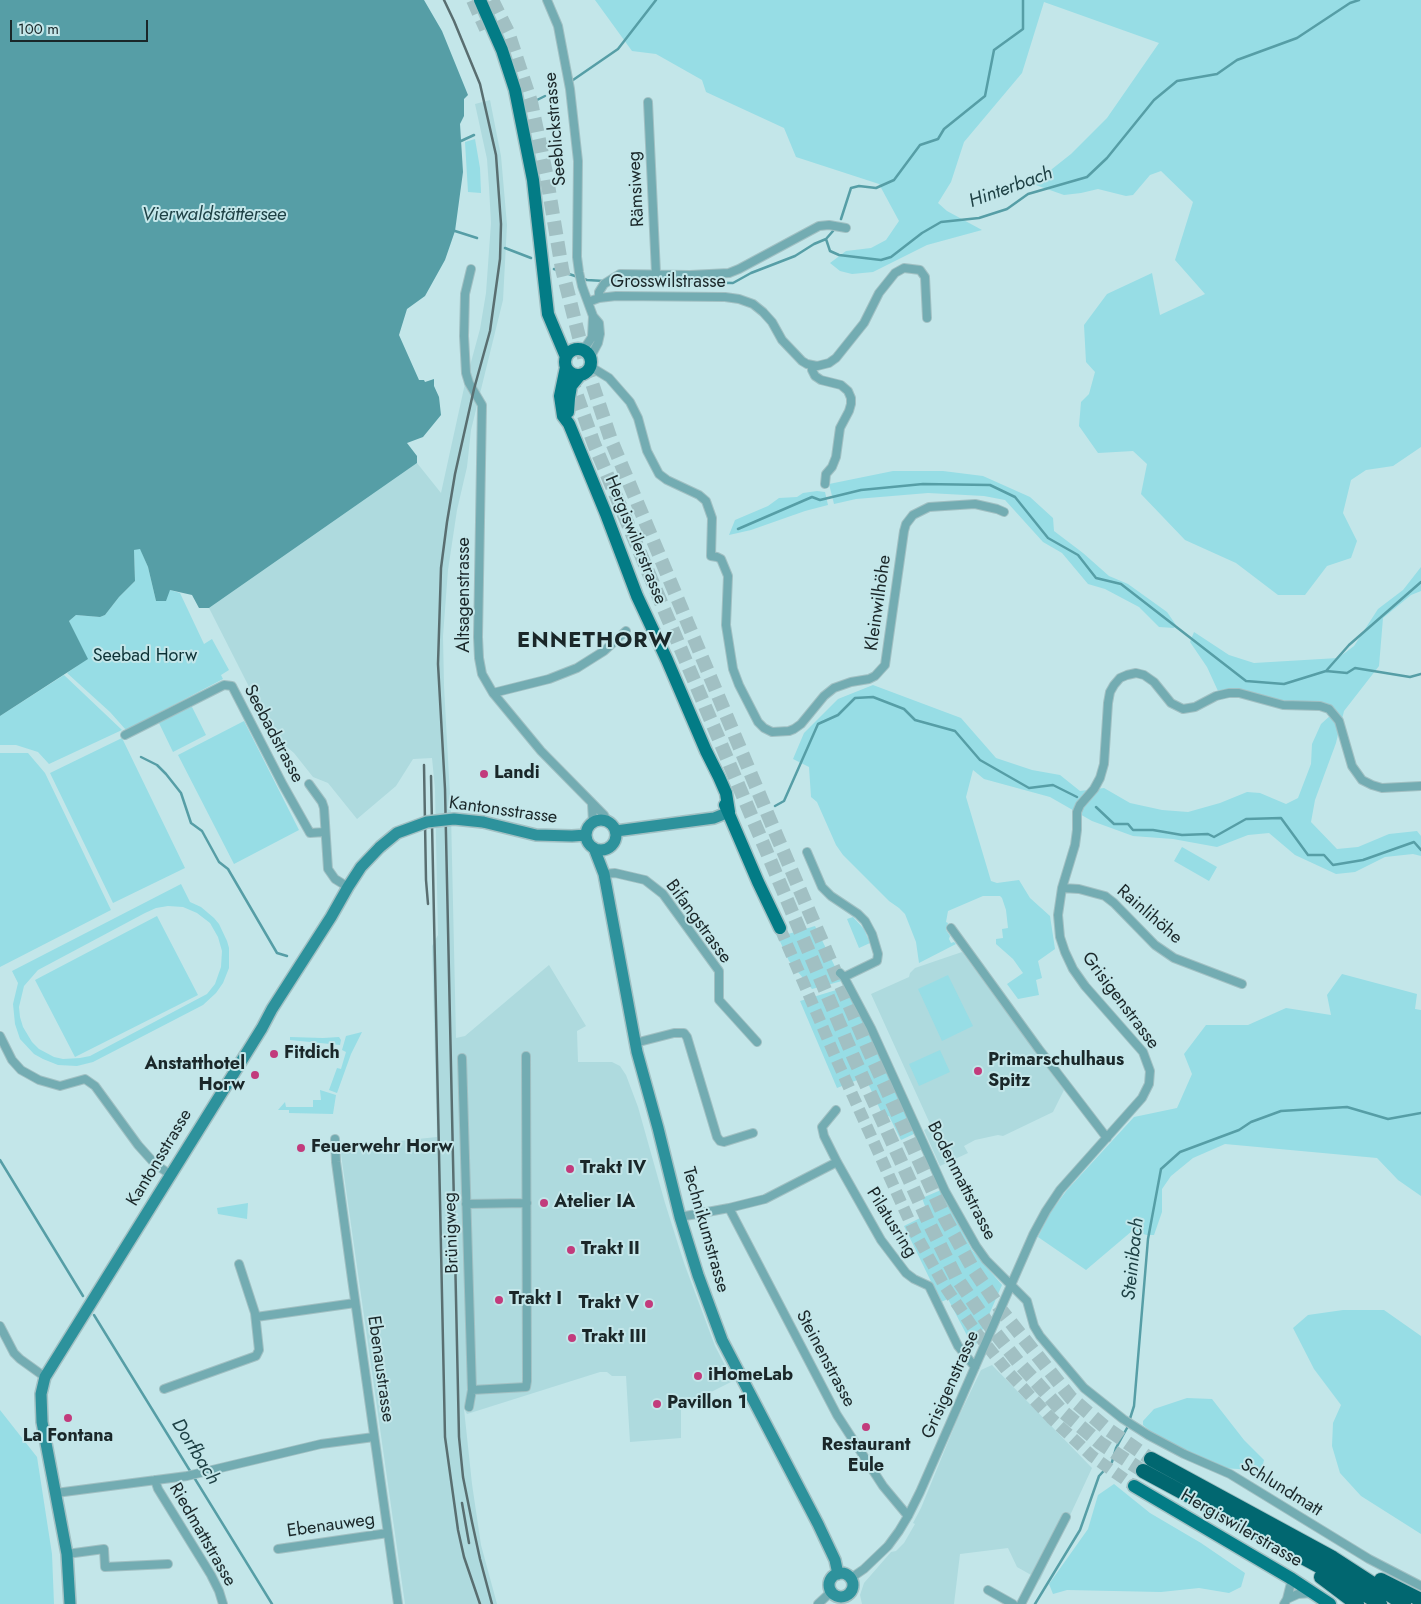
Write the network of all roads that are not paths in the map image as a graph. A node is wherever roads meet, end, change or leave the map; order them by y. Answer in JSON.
{"nodes":[{"id":1,"x":480,"y":0,"type":"edge"},
{"id":2,"x":547,"y":0,"type":"edge"},
{"id":3,"x":648,"y":102,"type":"dead end"},
{"id":4,"x":846,"y":228,"type":"dead end"},
{"id":5,"x":471,"y":268,"type":"dead end"},
{"id":6,"x":656,"y":274,"type":"junction"},
{"id":7,"x":599,"y":298,"type":"junction"},
{"id":8,"x":547,"y":302,"type":"junction"},
{"id":9,"x":588,"y":302,"type":"junction"},
{"id":10,"x":927,"y":318,"type":"dead end"},
{"id":11,"x":585,"y":355,"type":"junction"},
{"id":12,"x":566,"y":362,"type":"junction"},
{"id":13,"x":812,"y":366,"type":"junction"},
{"id":14,"x":580,"y":375,"type":"junction"},
{"id":15,"x":568,"y":424,"type":"junction"},
{"id":16,"x":825,"y":484,"type":"dead end"},
{"id":17,"x":1004,"y":512,"type":"dead end"},
{"id":18,"x":626,"y":631,"type":"dead end"},
{"id":19,"x":493,"y":692,"type":"junction"},
{"id":20,"x":125,"y":735,"type":"dead end"},
{"id":21,"x":309,"y":784,"type":"dead end"},
{"id":22,"x":1421,"y":786,"type":"edge"},
{"id":23,"x":592,"y":804,"type":"junction"},
{"id":24,"x":730,"y":812,"type":"junction"},
{"id":25,"x":607,"y":821,"type":"junction"},
{"id":26,"x":593,"y":822,"type":"junction"},
{"id":27,"x":616,"y":831,"type":"junction"},
{"id":28,"x":325,"y":832,"type":"junction"},
{"id":29,"x":586,"y":835,"type":"junction"},
{"id":30,"x":609,"y":847,"type":"junction"},
{"id":31,"x":594,"y":848,"type":"junction"},
{"id":32,"x":807,"y":852,"type":"dead end"},
{"id":33,"x":604,"y":874,"type":"junction"},
{"id":34,"x":348,"y":887,"type":"junction"},
{"id":35,"x":1062,"y":888,"type":"junction"},
{"id":36,"x":780,"y":928,"type":"tunnel mouth"},
{"id":37,"x":951,"y":928,"type":"dead end"},
{"id":38,"x":1242,"y":984,"type":"dead end"},
{"id":39,"x":0,"y":1036,"type":"edge"},
{"id":40,"x":758,"y":1042,"type":"dead end"},
{"id":41,"x":635,"y":1043,"type":"junction"},
{"id":42,"x":526,"y":1056,"type":"dead end"},
{"id":43,"x":462,"y":1058,"type":"dead end"},
{"id":44,"x":836,"y":1110,"type":"dead end"},
{"id":45,"x":753,"y":1133,"type":"dead end"},
{"id":46,"x":1107,"y":1138,"type":"junction"},
{"id":47,"x":335,"y":1139,"type":"dead end"},
{"id":48,"x":837,"y":1162,"type":"junction"},
{"id":49,"x":171,"y":1175,"type":"junction"},
{"id":50,"x":527,"y":1203,"type":"junction"},
{"id":51,"x":466,"y":1204,"type":"junction"},
{"id":52,"x":729,"y":1208,"type":"junction"},
{"id":53,"x":680,"y":1217,"type":"junction"},
{"id":54,"x":239,"y":1264,"type":"dead end"},
{"id":55,"x":1011,"y":1285,"type":"junction"},
{"id":56,"x":355,"y":1303,"type":"junction"},
{"id":57,"x":256,"y":1317,"type":"junction"},
{"id":58,"x":0,"y":1326,"type":"edge"},
{"id":59,"x":975,"y":1367,"type":"junction"},
{"id":60,"x":45,"y":1377,"type":"junction"},
{"id":61,"x":164,"y":1390,"type":"dead end"},
{"id":62,"x":472,"y":1390,"type":"junction"},
{"id":63,"x":469,"y":1407,"type":"dead end"},
{"id":64,"x":1123,"y":1419,"type":"joint"},
{"id":65,"x":374,"y":1437,"type":"junction"},
{"id":66,"x":1150,"y":1459,"type":"tunnel mouth"},
{"id":67,"x":1143,"y":1471,"type":"tunnel mouth"},
{"id":68,"x":155,"y":1480,"type":"junction"},
{"id":69,"x":1134,"y":1486,"type":"tunnel mouth"},
{"id":70,"x":56,"y":1493,"type":"junction"},
{"id":71,"x":908,"y":1516,"type":"junction"},
{"id":72,"x":1066,"y":1517,"type":"dead end"},
{"id":73,"x":388,"y":1533,"type":"junction"},
{"id":74,"x":1284,"y":1547,"type":"junction"},
{"id":75,"x":278,"y":1549,"type":"dead end"},
{"id":76,"x":67,"y":1554,"type":"junction"},
{"id":77,"x":168,"y":1564,"type":"dead end"},
{"id":78,"x":1348,"y":1567,"type":"junction"},
{"id":79,"x":838,"y":1574,"type":"junction"},
{"id":80,"x":851,"y":1578,"type":"junction"},
{"id":81,"x":1292,"y":1579,"type":"junction"},
{"id":82,"x":1421,"y":1586,"type":"edge"},
{"id":83,"x":988,"y":1590,"type":"dead end"},
{"id":84,"x":831,"y":1592,"type":"junction"},
{"id":85,"x":1315,"y":1593,"type":"junction"},
{"id":86,"x":849,"y":1600,"type":"edge"},
{"id":87,"x":1421,"y":1600,"type":"edge"},
{"id":88,"x":1286,"y":1601,"type":"edge"},
{"id":89,"x":70,"y":1604,"type":"edge"},
{"id":90,"x":223,"y":1604,"type":"edge"},
{"id":91,"x":398,"y":1604,"type":"edge"},
{"id":92,"x":818,"y":1604,"type":"edge"},
{"id":93,"x":1013,"y":1604,"type":"edge"},
{"id":94,"x":1021,"y":1604,"type":"edge"},
{"id":95,"x":1330,"y":1604,"type":"edge"},
{"id":96,"x":1357,"y":1604,"type":"edge"},
{"id":97,"x":1380,"y":1604,"type":"edge"},
{"id":98,"x":1404,"y":1604,"type":"edge"}],
"edges":[{"from":1,"to":8,"type":"main road"},
{"from":2,"to":9,"type":"street","name":"Seeblickstrasse"},
{"from":3,"to":6,"type":"street","name":"Rämsiweg"},
{"from":4,"to":6,"type":"street"},
{"from":5,"to":19,"type":"street","name":"Altsagenstrasse"},
{"from":6,"to":7,"type":"street"},
{"from":7,"to":9,"type":"street","name":"Grosswilstrasse"},
{"from":7,"to":13,"type":"street","name":"Grosswilstrasse"},
{"from":8,"to":11,"type":"main road"},
{"from":8,"to":12,"type":"main road"},
{"from":9,"to":11,"type":"street","name":"Seeblickstrasse"},
{"from":10,"to":13,"type":"street"},
{"from":11,"to":12,"type":"main road"},
{"from":11,"to":14,"type":"main road"},
{"from":11,"to":17,"type":"street","name":"Kleinwilhöhe"},
{"from":12,"to":14,"type":"main road"},
{"from":12,"to":15,"type":"main road","name":"Hergiswilerstrasse"},
{"from":13,"to":16,"type":"street","name":"Grosswilstrasse"},
{"from":14,"to":15,"type":"main road","name":"Hergiswilerstrasse"},
{"from":15,"to":24,"type":"main road","name":"Hergiswilerstrasse"},
{"from":18,"to":19,"type":"street"},
{"from":19,"to":23,"type":"street","name":"Altsagenstrasse"},
{"from":20,"to":28,"type":"street","name":"Seebadstrasse"},
{"from":21,"to":28,"type":"street","name":"Seebadstrasse"},
{"from":22,"to":35,"type":"street","name":"Grisigenstrasse"},
{"from":23,"to":25,"type":"street","name":"Altsagenstrasse"},
{"from":23,"to":26,"type":"street"},
{"from":24,"to":27,"type":"main road"},
{"from":24,"to":36,"type":"main road","name":"Hergiswilerstrasse"},
{"from":25,"to":26,"type":"main road"},
{"from":25,"to":27,"type":"main road"},
{"from":26,"to":29,"type":"main road"},
{"from":27,"to":30,"type":"main road"},
{"from":28,"to":34,"type":"street","name":"Seebadstrasse"},
{"from":29,"to":31,"type":"main road"},
{"from":29,"to":34,"type":"main road","name":"Kantonsstrasse","bridge":true},
{"from":30,"to":31,"type":"main road"},
{"from":30,"to":33,"type":"main road","name":"Technikumstrasse"},
{"from":31,"to":33,"type":"main road","name":"Technikumstrasse"},
{"from":32,"to":55,"type":"street","name":"Bodenmattstrasse"},
{"from":33,"to":40,"type":"street","name":"Bifangstrasse"},
{"from":33,"to":41,"type":"main road","name":"Technikumstrasse"},
{"from":34,"to":49,"type":"main road","name":"Kantonsstrasse"},
{"from":35,"to":38,"type":"street","name":"Rainlihöhe"},
{"from":35,"to":46,"type":"street","name":"Grisigenstrasse"},
{"from":37,"to":46,"type":"street"},
{"from":39,"to":49,"type":"street"},
{"from":41,"to":45,"type":"street"},
{"from":41,"to":53,"type":"main road","name":"Technikumstrasse"},
{"from":42,"to":50,"type":"street"},
{"from":43,"to":51,"type":"street","name":"Brünigweg"},
{"from":44,"to":48,"type":"street","name":"Pilatusring"},
{"from":46,"to":55,"type":"street","name":"Grisigenstrasse"},
{"from":47,"to":56,"type":"street","name":"Ebenaustrasse"},
{"from":48,"to":52,"type":"street"},
{"from":48,"to":59,"type":"street","name":"Pilatusring"},
{"from":49,"to":60,"type":"main road","name":"Kantonsstrasse"},
{"from":50,"to":51,"type":"street"},
{"from":50,"to":62,"type":"street"},
{"from":51,"to":62,"type":"street","name":"Brünigweg"},
{"from":52,"to":53,"type":"street"},
{"from":52,"to":71,"type":"street","name":"Steinenstrasse"},
{"from":53,"to":79,"type":"main road","name":"Technikumstrasse"},
{"from":54,"to":57,"type":"street"},
{"from":55,"to":59,"type":"street","name":"Grisigenstrasse"},
{"from":55,"to":64,"type":"street","name":"Bodenmattstrasse"},
{"from":56,"to":57,"type":"street"},
{"from":56,"to":65,"type":"street","name":"Ebenaustrasse"},
{"from":57,"to":61,"type":"street"},
{"from":58,"to":60,"type":"street"},
{"from":59,"to":71,"type":"street","name":"Grisigenstrasse"},
{"from":60,"to":70,"type":"main road","name":"Kantonsstrasse"},
{"from":62,"to":63,"type":"street","name":"Brünigweg"},
{"from":64,"to":82,"type":"street","name":"Schlundmatt"},
{"from":65,"to":68,"type":"street"},
{"from":65,"to":73,"type":"street","name":"Ebenaustrasse"},
{"from":66,"to":78,"type":"highway"},
{"from":67,"to":74,"type":"highway"},
{"from":68,"to":70,"type":"street"},
{"from":68,"to":90,"type":"street","name":"Riedmattstrasse"},
{"from":69,"to":81,"type":"main road","name":"Hergiswilerstrasse"},
{"from":70,"to":76,"type":"main road","name":"Kantonsstrasse"},
{"from":71,"to":80,"type":"street","name":"Grisigenstrasse"},
{"from":72,"to":94,"type":"street"},
{"from":73,"to":75,"type":"street","name":"Ebenauweg"},
{"from":73,"to":91,"type":"street","name":"Ebenaustrasse"},
{"from":74,"to":96,"type":"highway"},
{"from":74,"to":97,"type":"highway"},
{"from":76,"to":77,"type":"street"},
{"from":76,"to":89,"type":"main road","name":"Kantonsstrasse"},
{"from":78,"to":87,"type":"highway"},
{"from":78,"to":98,"type":"highway"},
{"from":79,"to":80,"type":"main road"},
{"from":79,"to":84,"type":"main road"},
{"from":80,"to":86,"type":"main road"},
{"from":81,"to":85,"type":"main road","name":"Hergiswilerstrasse"},
{"from":81,"to":88,"type":"street"},
{"from":83,"to":93,"type":"street"},
{"from":84,"to":86,"type":"main road"},
{"from":84,"to":92,"type":"street"},
{"from":85,"to":88,"type":"street"},
{"from":85,"to":95,"type":"main road","name":"Hergiswilerstrasse"}]}
